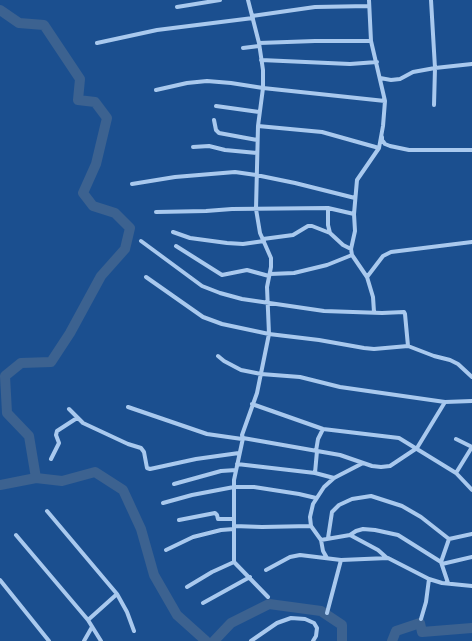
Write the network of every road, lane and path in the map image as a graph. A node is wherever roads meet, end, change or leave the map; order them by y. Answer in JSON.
{"nodes":[{"id":1,"x":220,"y":0,"type":"edge"},
{"id":2,"x":248,"y":0,"type":"edge"},
{"id":3,"x":368,"y":0,"type":"edge"},
{"id":4,"x":431,"y":0,"type":"edge"},
{"id":5,"x":369,"y":6,"type":"junction"},
{"id":6,"x":176,"y":7,"type":"dead end"},
{"id":7,"x":252,"y":17,"type":"junction"},
{"id":8,"x":371,"y":41,"type":"junction"},
{"id":9,"x":97,"y":43,"type":"dead end"},
{"id":10,"x":259,"y":44,"type":"junction"},
{"id":11,"x":242,"y":48,"type":"dead end"},
{"id":12,"x":261,"y":60,"type":"junction"},
{"id":13,"x":377,"y":62,"type":"junction"},
{"id":14,"x":472,"y":64,"type":"edge"},
{"id":15,"x":435,"y":68,"type":"junction"},
{"id":16,"x":380,"y":78,"type":"junction"},
{"id":17,"x":263,"y":88,"type":"junction"},
{"id":18,"x":156,"y":90,"type":"dead end"},
{"id":19,"x":385,"y":101,"type":"junction"},
{"id":20,"x":434,"y":104,"type":"dead end"},
{"id":21,"x":216,"y":106,"type":"dead end"},
{"id":22,"x":259,"y":112,"type":"junction"},
{"id":23,"x":214,"y":120,"type":"dead end"},
{"id":24,"x":258,"y":126,"type":"junction"},
{"id":25,"x":382,"y":132,"type":"junction"},
{"id":26,"x":257,"y":140,"type":"junction"},
{"id":27,"x":193,"y":147,"type":"dead end"},
{"id":28,"x":379,"y":148,"type":"junction"},
{"id":29,"x":472,"y":150,"type":"edge"},
{"id":30,"x":257,"y":153,"type":"junction"},
{"id":31,"x":256,"y":174,"type":"junction"},
{"id":32,"x":132,"y":184,"type":"dead end"},
{"id":33,"x":355,"y":198,"type":"junction"},
{"id":34,"x":328,"y":208,"type":"junction"},
{"id":35,"x":256,"y":209,"type":"junction"},
{"id":36,"x":156,"y":212,"type":"dead end"},
{"id":37,"x":354,"y":214,"type":"junction"},
{"id":38,"x":173,"y":232,"type":"dead end"},
{"id":39,"x":330,"y":233,"type":"junction"},
{"id":40,"x":263,"y":240,"type":"junction"},
{"id":41,"x":141,"y":241,"type":"dead end"},
{"id":42,"x":472,"y":242,"type":"edge"},
{"id":43,"x":176,"y":246,"type":"dead end"},
{"id":44,"x":351,"y":250,"type":"junction"},
{"id":45,"x":352,"y":255,"type":"junction"},
{"id":46,"x":270,"y":275,"type":"junction"},
{"id":47,"x":146,"y":277,"type":"dead end"},
{"id":48,"x":367,"y":277,"type":"junction"},
{"id":49,"x":268,"y":302,"type":"junction"},
{"id":50,"x":374,"y":312,"type":"junction"},
{"id":51,"x":269,"y":334,"type":"junction"},
{"id":52,"x":408,"y":346,"type":"junction"},
{"id":53,"x":218,"y":356,"type":"dead end"},
{"id":54,"x":261,"y":374,"type":"junction"},
{"id":55,"x":472,"y":377,"type":"edge"},
{"id":56,"x":472,"y":401,"type":"edge"},
{"id":57,"x":445,"y":402,"type":"junction"},
{"id":58,"x":252,"y":404,"type":"junction"},
{"id":59,"x":128,"y":407,"type":"dead end"},
{"id":60,"x":69,"y":409,"type":"dead end"},
{"id":61,"x":77,"y":418,"type":"junction"},
{"id":62,"x":323,"y":429,"type":"junction"},
{"id":63,"x":243,"y":438,"type":"junction"},
{"id":64,"x":456,"y":439,"type":"dead end"},
{"id":65,"x":472,"y":447,"type":"edge"},
{"id":66,"x":417,"y":448,"type":"junction"},
{"id":67,"x":317,"y":451,"type":"junction"},
{"id":68,"x":239,"y":453,"type":"junction"},
{"id":69,"x":51,"y":460,"type":"dead end"},
{"id":70,"x":363,"y":463,"type":"junction"},
{"id":71,"x":237,"y":464,"type":"junction"},
{"id":72,"x":236,"y":470,"type":"junction"},
{"id":73,"x":315,"y":473,"type":"junction"},
{"id":74,"x":456,"y":473,"type":"junction"},
{"id":75,"x":334,"y":478,"type":"junction"},
{"id":76,"x":174,"y":484,"type":"dead end"},
{"id":77,"x":234,"y":487,"type":"junction"},
{"id":78,"x":472,"y":490,"type":"edge"},
{"id":79,"x":316,"y":498,"type":"junction"},
{"id":80,"x":163,"y":503,"type":"dead end"},
{"id":81,"x":47,"y":511,"type":"dead end"},
{"id":82,"x":234,"y":519,"type":"junction"},
{"id":83,"x":179,"y":520,"type":"dead end"},
{"id":84,"x":311,"y":526,"type":"junction"},
{"id":85,"x":234,"y":527,"type":"junction"},
{"id":86,"x":472,"y":534,"type":"edge"},
{"id":87,"x":16,"y":535,"type":"dead end"},
{"id":88,"x":350,"y":535,"type":"junction"},
{"id":89,"x":328,"y":538,"type":"junction"},
{"id":90,"x":320,"y":540,"type":"junction"},
{"id":91,"x":449,"y":540,"type":"junction"},
{"id":92,"x":166,"y":550,"type":"dead end"},
{"id":93,"x":472,"y":557,"type":"edge"},
{"id":94,"x":327,"y":558,"type":"junction"},
{"id":95,"x":388,"y":558,"type":"junction"},
{"id":96,"x":342,"y":560,"type":"junction"},
{"id":97,"x":234,"y":562,"type":"junction"},
{"id":98,"x":441,"y":563,"type":"junction"},
{"id":99,"x":266,"y":570,"type":"dead end"},
{"id":100,"x":250,"y":577,"type":"junction"},
{"id":101,"x":429,"y":579,"type":"junction"},
{"id":102,"x":0,"y":580,"type":"edge"},
{"id":103,"x":448,"y":583,"type":"junction"},
{"id":104,"x":472,"y":586,"type":"edge"},
{"id":105,"x":187,"y":587,"type":"dead end"},
{"id":106,"x":117,"y":594,"type":"junction"},
{"id":107,"x":268,"y":598,"type":"dead end"},
{"id":108,"x":204,"y":603,"type":"dead end"},
{"id":109,"x":327,"y":613,"type":"dead end"},
{"id":110,"x":421,"y":619,"type":"dead end"},
{"id":111,"x":88,"y":620,"type":"junction"},
{"id":112,"x":92,"y":627,"type":"junction"},
{"id":113,"x":134,"y":631,"type":"dead end"},
{"id":114,"x":49,"y":641,"type":"edge"},
{"id":115,"x":84,"y":641,"type":"edge"},
{"id":116,"x":101,"y":641,"type":"edge"},
{"id":117,"x":251,"y":641,"type":"edge"},
{"id":118,"x":313,"y":641,"type":"edge"}],
"edges":[{"from":1,"to":6,"type":"street"},
{"from":2,"to":7,"type":"street"},
{"from":3,"to":5,"type":"street"},
{"from":4,"to":15,"type":"street"},
{"from":5,"to":7,"type":"street"},
{"from":5,"to":8,"type":"street"},
{"from":7,"to":9,"type":"street"},
{"from":7,"to":10,"type":"street"},
{"from":8,"to":10,"type":"street"},
{"from":8,"to":13,"type":"street"},
{"from":10,"to":11,"type":"street"},
{"from":10,"to":12,"type":"street"},
{"from":12,"to":13,"type":"street"},
{"from":12,"to":17,"type":"street"},
{"from":13,"to":16,"type":"street"},
{"from":14,"to":15,"type":"street"},
{"from":15,"to":16,"type":"street"},
{"from":15,"to":20,"type":"street"},
{"from":16,"to":19,"type":"street"},
{"from":17,"to":18,"type":"street"},
{"from":17,"to":19,"type":"street"},
{"from":17,"to":22,"type":"street"},
{"from":19,"to":25,"type":"street"},
{"from":21,"to":22,"type":"street"},
{"from":22,"to":24,"type":"street"},
{"from":23,"to":26,"type":"street"},
{"from":24,"to":26,"type":"street"},
{"from":24,"to":28,"type":"street"},
{"from":25,"to":28,"type":"street"},
{"from":25,"to":29,"type":"street"},
{"from":26,"to":30,"type":"street"},
{"from":27,"to":30,"type":"street"},
{"from":28,"to":33,"type":"street"},
{"from":30,"to":31,"type":"street"},
{"from":31,"to":32,"type":"street"},
{"from":31,"to":33,"type":"street"},
{"from":31,"to":35,"type":"street"},
{"from":33,"to":37,"type":"street"},
{"from":34,"to":35,"type":"street"},
{"from":34,"to":37,"type":"street"},
{"from":34,"to":39,"type":"street"},
{"from":35,"to":36,"type":"street"},
{"from":35,"to":40,"type":"street"},
{"from":37,"to":44,"type":"street"},
{"from":38,"to":40,"type":"street"},
{"from":39,"to":40,"type":"street"},
{"from":39,"to":44,"type":"street"},
{"from":40,"to":46,"type":"street"},
{"from":41,"to":49,"type":"street"},
{"from":42,"to":48,"type":"street"},
{"from":43,"to":46,"type":"street"},
{"from":44,"to":45,"type":"street"},
{"from":45,"to":46,"type":"street"},
{"from":45,"to":48,"type":"street"},
{"from":46,"to":49,"type":"street"},
{"from":47,"to":51,"type":"street"},
{"from":48,"to":50,"type":"street"},
{"from":49,"to":50,"type":"street"},
{"from":49,"to":51,"type":"street"},
{"from":50,"to":52,"type":"street"},
{"from":51,"to":52,"type":"street"},
{"from":51,"to":54,"type":"street"},
{"from":52,"to":55,"type":"street"},
{"from":53,"to":54,"type":"street"},
{"from":54,"to":57,"type":"street"},
{"from":54,"to":58,"type":"street"},
{"from":56,"to":57,"type":"street"},
{"from":57,"to":66,"type":"street"},
{"from":58,"to":62,"type":"street"},
{"from":58,"to":63,"type":"street"},
{"from":59,"to":63,"type":"street"},
{"from":60,"to":61,"type":"street"},
{"from":61,"to":68,"type":"street"},
{"from":61,"to":69,"type":"street"},
{"from":62,"to":66,"type":"street"},
{"from":62,"to":67,"type":"street"},
{"from":63,"to":67,"type":"street"},
{"from":63,"to":68,"type":"street"},
{"from":64,"to":65,"type":"street"},
{"from":65,"to":74,"type":"street"},
{"from":66,"to":70,"type":"street"},
{"from":66,"to":74,"type":"street"},
{"from":67,"to":70,"type":"street"},
{"from":67,"to":73,"type":"street"},
{"from":68,"to":71,"type":"street"},
{"from":70,"to":75,"type":"street"},
{"from":71,"to":72,"type":"street"},
{"from":71,"to":73,"type":"street"},
{"from":72,"to":76,"type":"street"},
{"from":72,"to":77,"type":"street"},
{"from":73,"to":75,"type":"street"},
{"from":74,"to":78,"type":"street"},
{"from":75,"to":79,"type":"street"},
{"from":77,"to":79,"type":"street"},
{"from":77,"to":80,"type":"street"},
{"from":77,"to":82,"type":"street"},
{"from":79,"to":84,"type":"street"},
{"from":81,"to":106,"type":"street"},
{"from":82,"to":83,"type":"street"},
{"from":82,"to":85,"type":"street"},
{"from":84,"to":85,"type":"street"},
{"from":84,"to":90,"type":"street"},
{"from":85,"to":92,"type":"street"},
{"from":85,"to":97,"type":"street"},
{"from":86,"to":91,"type":"street"},
{"from":87,"to":111,"type":"street"},
{"from":88,"to":89,"type":"street"},
{"from":88,"to":95,"type":"street"},
{"from":88,"to":98,"type":"street"},
{"from":89,"to":90,"type":"street"},
{"from":89,"to":91,"type":"street"},
{"from":90,"to":94,"type":"street"},
{"from":91,"to":98,"type":"street"},
{"from":93,"to":98,"type":"street"},
{"from":94,"to":96,"type":"street"},
{"from":94,"to":99,"type":"street"},
{"from":95,"to":96,"type":"street"},
{"from":95,"to":101,"type":"street"},
{"from":96,"to":109,"type":"street"},
{"from":97,"to":100,"type":"street"},
{"from":97,"to":105,"type":"street"},
{"from":98,"to":103,"type":"street"},
{"from":100,"to":107,"type":"street"},
{"from":100,"to":108,"type":"street"},
{"from":101,"to":103,"type":"street"},
{"from":101,"to":110,"type":"street"},
{"from":102,"to":114,"type":"street"},
{"from":103,"to":104,"type":"street"},
{"from":106,"to":111,"type":"street"},
{"from":106,"to":113,"type":"street"},
{"from":111,"to":112,"type":"street"},
{"from":112,"to":115,"type":"street"},
{"from":112,"to":116,"type":"street"},
{"from":117,"to":118,"type":"street"}]}
